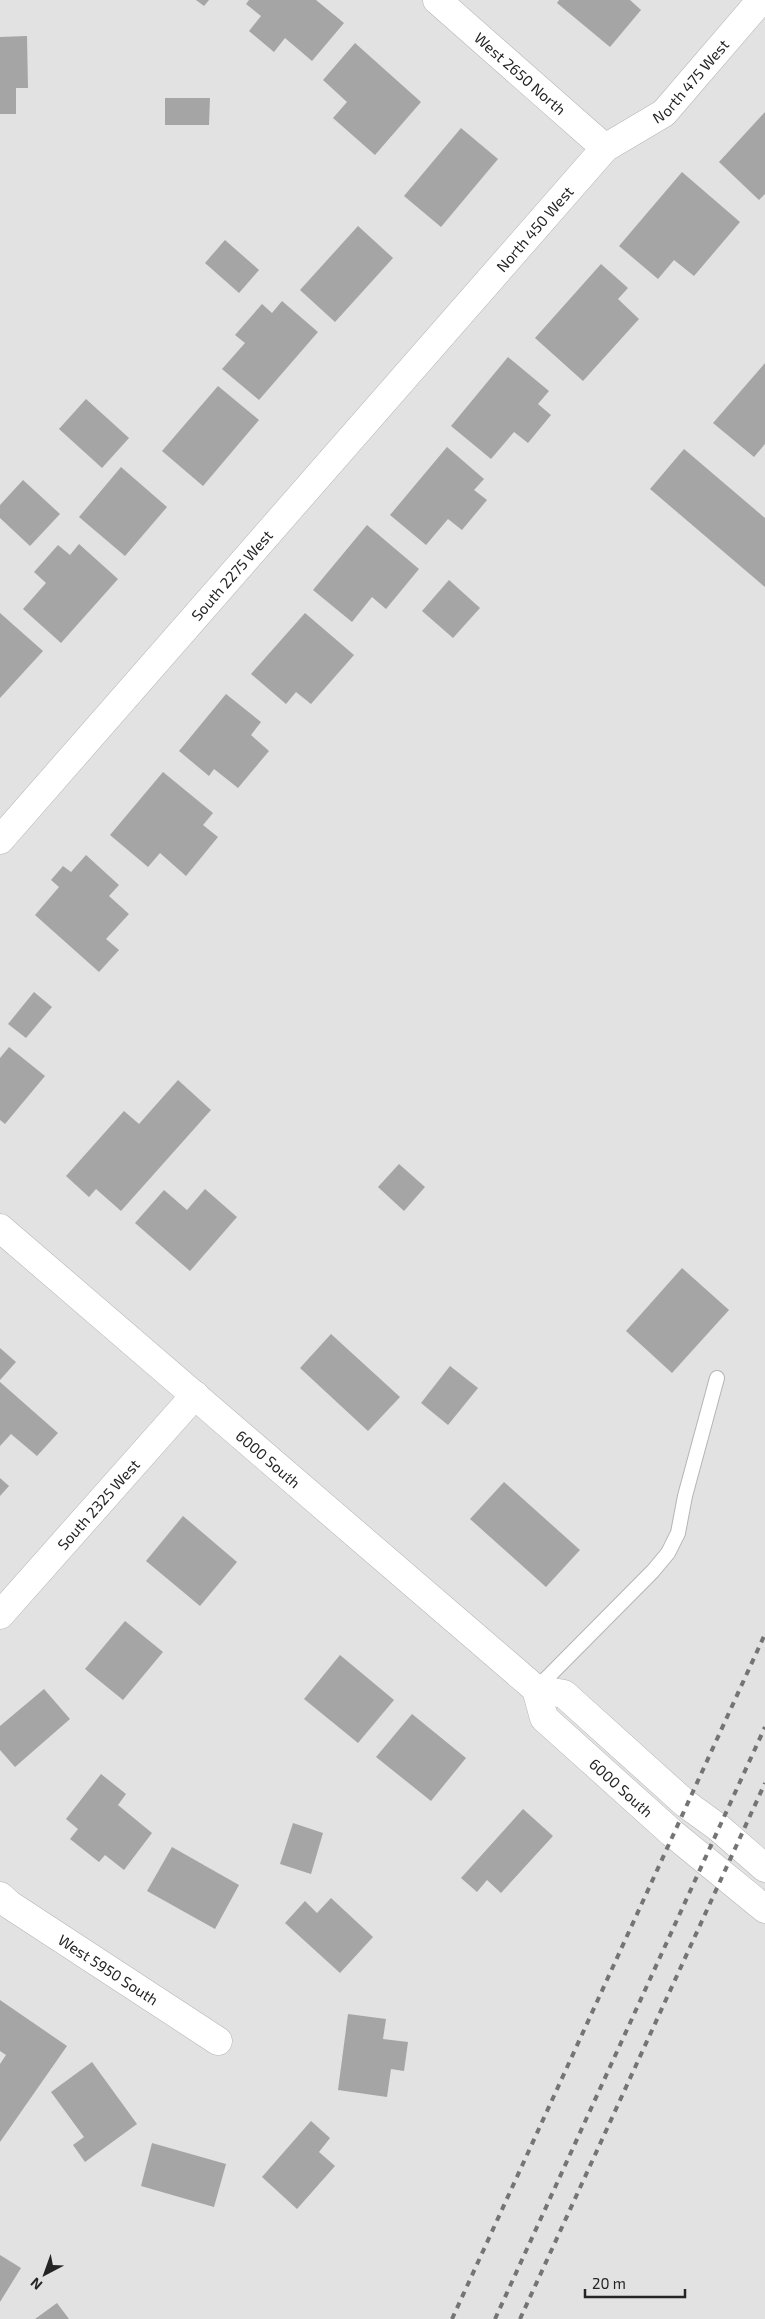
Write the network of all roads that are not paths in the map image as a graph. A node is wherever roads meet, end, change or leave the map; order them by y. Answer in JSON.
{"nodes":[{"id":1,"x":437,"y":0,"type":"edge"},
{"id":2,"x":762,"y":0,"type":"edge"},
{"id":3,"x":605,"y":148,"type":"junction"},
{"id":4,"x":462,"y":309,"type":"joint"},
{"id":5,"x":0,"y":840,"type":"edge"},
{"id":6,"x":0,"y":1228,"type":"edge"},
{"id":7,"x":717,"y":1378,"type":"dead end"},
{"id":8,"x":195,"y":1395,"type":"junction"},
{"id":9,"x":0,"y":1614,"type":"edge"},
{"id":10,"x":536,"y":1689,"type":"junction"},
{"id":11,"x":765,"y":1868,"type":"edge"},
{"id":12,"x":0,"y":1896,"type":"edge"},
{"id":13,"x":765,"y":1909,"type":"edge"},
{"id":14,"x":218,"y":2041,"type":"dead end"}],
"edges":[{"from":1,"to":3,"type":"street","name":"West 2650 North"},
{"from":2,"to":3,"type":"street","name":"North 475 West"},
{"from":3,"to":4,"type":"street","name":"North 450 West"},
{"from":4,"to":5,"type":"street","name":"South 2275 West"},
{"from":6,"to":8,"type":"street","name":"6000 South"},
{"from":7,"to":10,"type":"lane"},
{"from":8,"to":9,"type":"street","name":"South 2325 West"},
{"from":8,"to":10,"type":"street","name":"6000 South"},
{"from":10,"to":11,"type":"street","name":"6000 South"},
{"from":10,"to":13,"type":"street","name":"6000 South"},
{"from":12,"to":14,"type":"street","name":"West 5950 South"}]}
